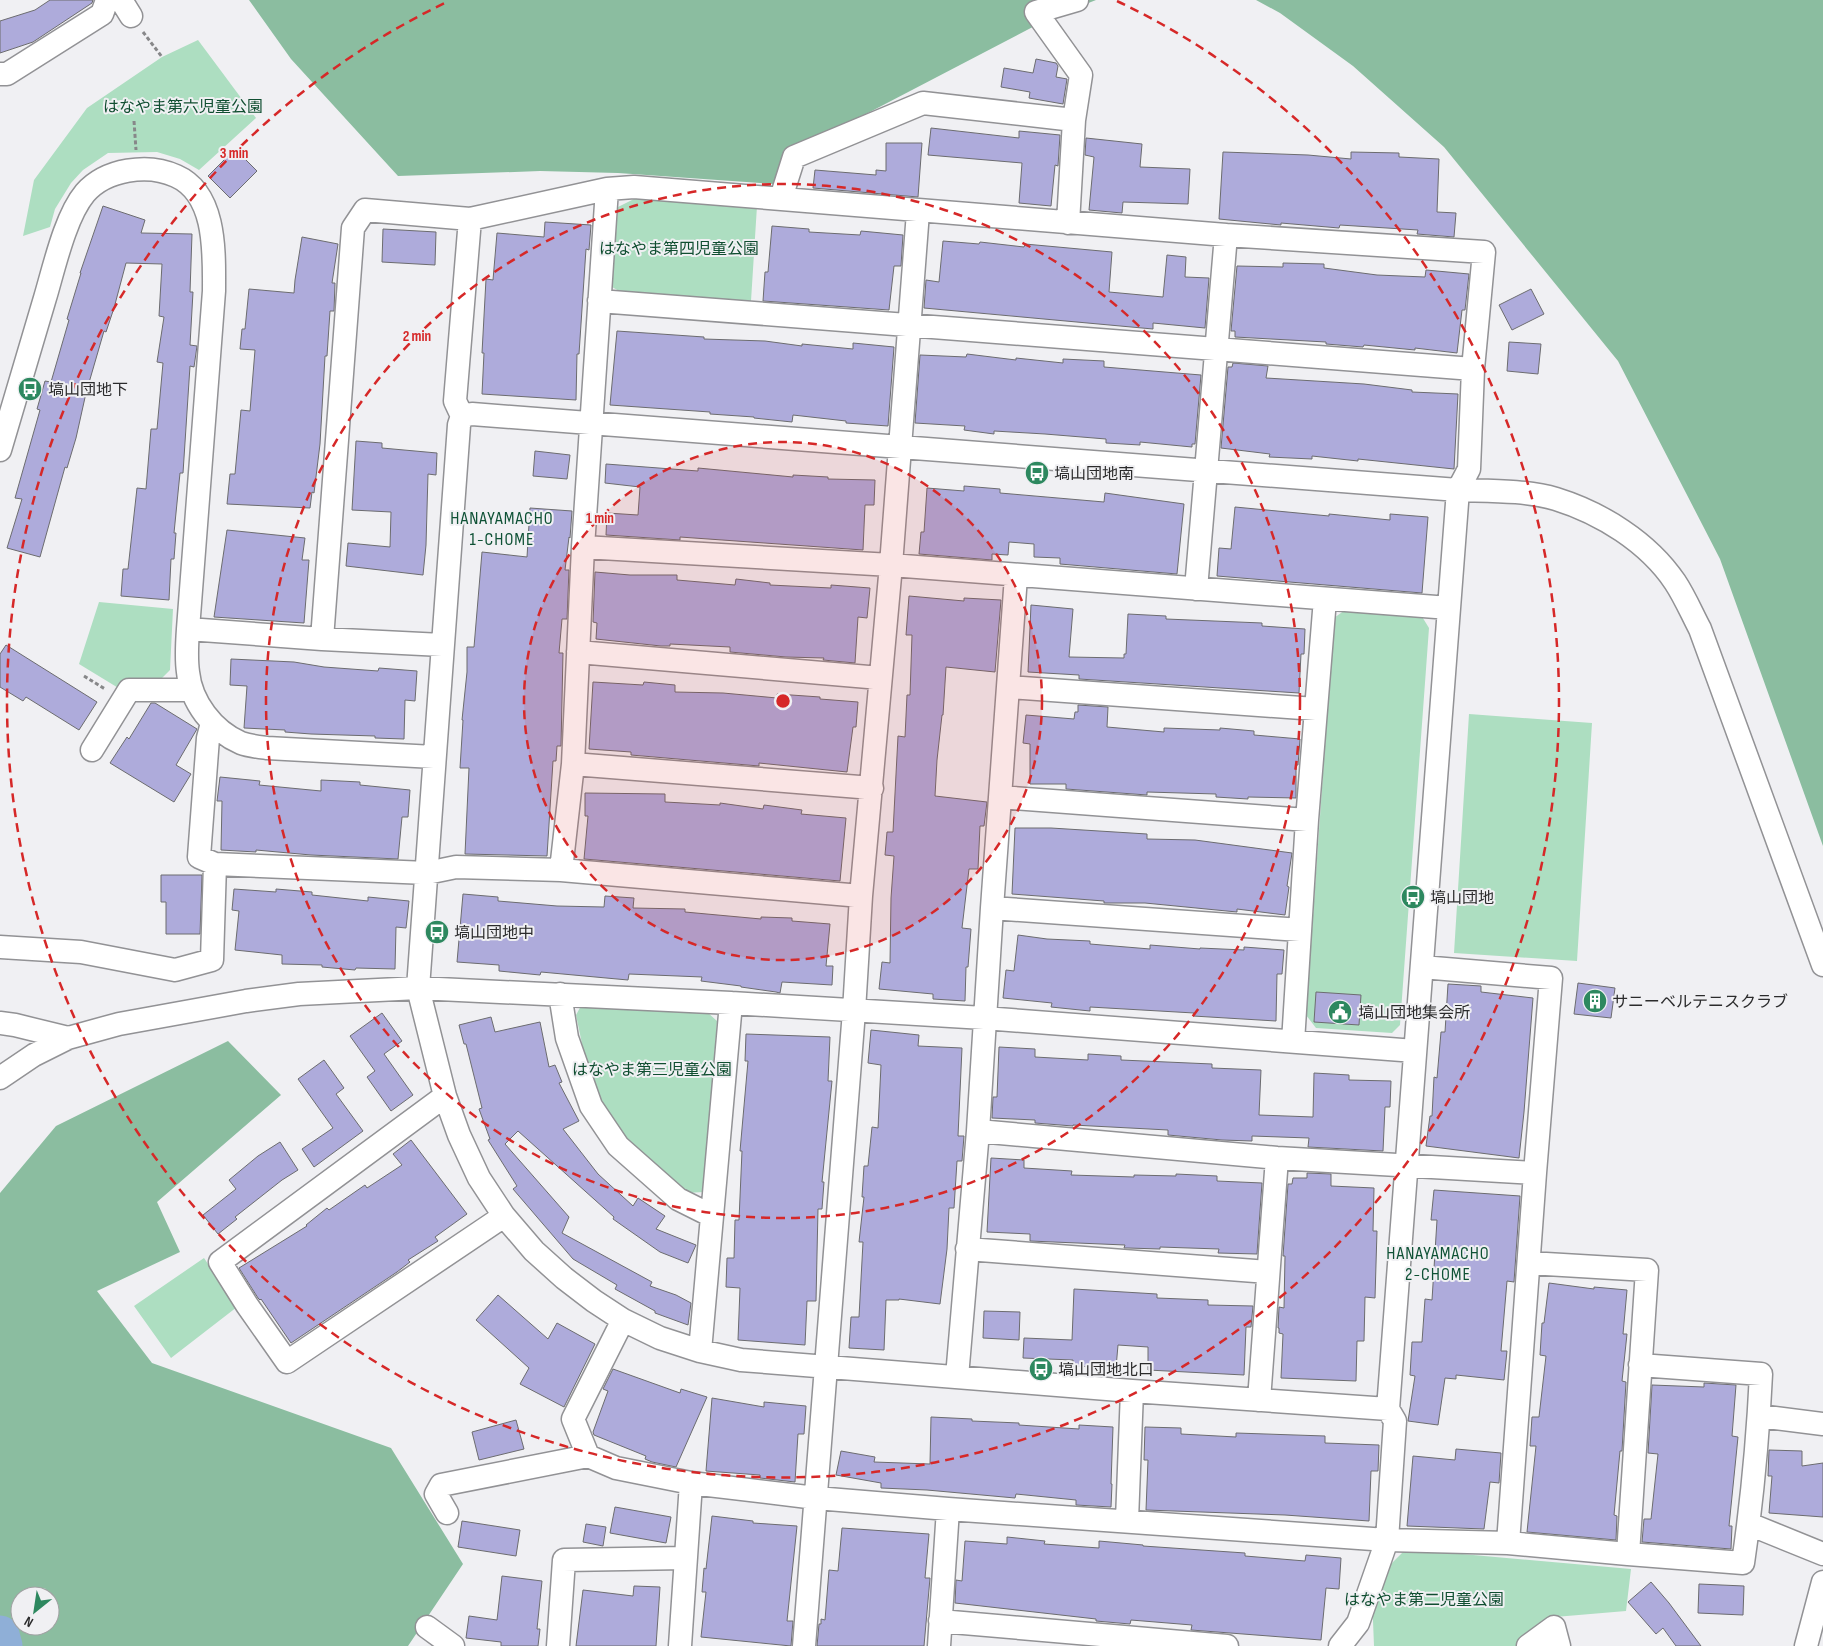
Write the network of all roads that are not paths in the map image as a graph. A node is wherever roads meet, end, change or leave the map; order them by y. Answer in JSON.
{"nodes":[{"id":1,"x":107,"y":0,"type":"edge"},
{"id":2,"x":1077,"y":0,"type":"edge"},
{"id":3,"x":0,"y":74,"type":"edge"},
{"id":4,"x":1074,"y":120,"type":"junction"},
{"id":5,"x":608,"y":189,"type":"junction"},
{"id":6,"x":781,"y":198,"type":"junction"},
{"id":7,"x":918,"y":212,"type":"junction"},
{"id":8,"x":470,"y":219,"type":"junction"},
{"id":9,"x":1068,"y":223,"type":"junction"},
{"id":10,"x":1226,"y":235,"type":"junction"},
{"id":11,"x":599,"y":301,"type":"junction"},
{"id":12,"x":909,"y":325,"type":"junction"},
{"id":13,"x":1216,"y":348,"type":"junction"},
{"id":14,"x":1473,"y":369,"type":"junction"},
{"id":15,"x":462,"y":416,"type":"junction"},
{"id":16,"x":591,"y":422,"type":"junction"},
{"id":17,"x":900,"y":448,"type":"junction"},
{"id":18,"x":0,"y":450,"type":"edge"},
{"id":19,"x":1205,"y":470,"type":"junction"},
{"id":20,"x":1458,"y":490,"type":"junction"},
{"id":21,"x":583,"y":547,"type":"junction"},
{"id":22,"x":891,"y":566,"type":"junction"},
{"id":23,"x":1016,"y":576,"type":"junction"},
{"id":24,"x":1196,"y":589,"type":"junction"},
{"id":25,"x":1325,"y":599,"type":"junction"},
{"id":26,"x":1449,"y":608,"type":"junction"},
{"id":27,"x":188,"y":629,"type":"junction"},
{"id":28,"x":322,"y":639,"type":"junction"},
{"id":29,"x":442,"y":645,"type":"junction"},
{"id":30,"x":578,"y":652,"type":"junction"},
{"id":31,"x":880,"y":678,"type":"junction"},
{"id":32,"x":1009,"y":687,"type":"junction"},
{"id":33,"x":192,"y":690,"type":"junction"},
{"id":34,"x":1316,"y":709,"type":"junction"},
{"id":35,"x":212,"y":723,"type":"junction"},
{"id":36,"x":92,"y":750,"type":"dead end"},
{"id":37,"x":434,"y":757,"type":"junction"},
{"id":38,"x":573,"y":764,"type":"junction"},
{"id":39,"x":872,"y":788,"type":"junction"},
{"id":40,"x":1000,"y":797,"type":"junction"},
{"id":41,"x":1307,"y":820,"type":"junction"},
{"id":42,"x":216,"y":864,"type":"junction"},
{"id":43,"x":561,"y":870,"type":"junction"},
{"id":44,"x":427,"y":873,"type":"junction"},
{"id":45,"x":861,"y":896,"type":"junction"},
{"id":46,"x":992,"y":908,"type":"junction"},
{"id":47,"x":1300,"y":930,"type":"junction"},
{"id":48,"x":0,"y":947,"type":"edge"},
{"id":49,"x":1823,"y":964,"type":"edge"},
{"id":50,"x":1422,"y":967,"type":"junction"},
{"id":51,"x":418,"y":988,"type":"junction"},
{"id":52,"x":560,"y":994,"type":"junction"},
{"id":53,"x":731,"y":1003,"type":"junction"},
{"id":54,"x":854,"y":1011,"type":"junction"},
{"id":55,"x":984,"y":1018,"type":"junction"},
{"id":56,"x":0,"y":1023,"type":"edge"},
{"id":57,"x":68,"y":1038,"type":"junction"},
{"id":58,"x":1293,"y":1042,"type":"junction"},
{"id":59,"x":1415,"y":1051,"type":"junction"},
{"id":60,"x":0,"y":1078,"type":"edge"},
{"id":61,"x":445,"y":1096,"type":"junction"},
{"id":62,"x":978,"y":1130,"type":"junction"},
{"id":63,"x":1278,"y":1158,"type":"junction"},
{"id":64,"x":1406,"y":1166,"type":"junction"},
{"id":65,"x":1535,"y":1173,"type":"junction"},
{"id":66,"x":504,"y":1216,"type":"junction"},
{"id":67,"x":712,"y":1216,"type":"junction"},
{"id":68,"x":967,"y":1249,"type":"junction"},
{"id":69,"x":1528,"y":1263,"type":"junction"},
{"id":70,"x":1268,"y":1272,"type":"junction"},
{"id":71,"x":623,"y":1320,"type":"junction"},
{"id":72,"x":700,"y":1351,"type":"junction"},
{"id":73,"x":1640,"y":1365,"type":"junction"},
{"id":74,"x":827,"y":1367,"type":"junction"},
{"id":75,"x":957,"y":1377,"type":"junction"},
{"id":76,"x":1132,"y":1391,"type":"junction"},
{"id":77,"x":1259,"y":1400,"type":"junction"},
{"id":78,"x":1388,"y":1409,"type":"junction"},
{"id":79,"x":1759,"y":1416,"type":"junction"},
{"id":80,"x":1823,"y":1424,"type":"edge"},
{"id":81,"x":588,"y":1456,"type":"junction"},
{"id":82,"x":691,"y":1483,"type":"junction"},
{"id":83,"x":816,"y":1498,"type":"junction"},
{"id":84,"x":948,"y":1509,"type":"junction"},
{"id":85,"x":448,"y":1513,"type":"dead end"},
{"id":86,"x":1126,"y":1520,"type":"junction"},
{"id":87,"x":1749,"y":1524,"type":"junction"},
{"id":88,"x":1387,"y":1540,"type":"junction"},
{"id":89,"x":1508,"y":1543,"type":"junction"},
{"id":90,"x":1628,"y":1554,"type":"junction"},
{"id":91,"x":1823,"y":1554,"type":"edge"},
{"id":92,"x":686,"y":1558,"type":"junction"},
{"id":93,"x":1823,"y":1582,"type":"edge"},
{"id":94,"x":940,"y":1621,"type":"junction"},
{"id":95,"x":1358,"y":1623,"type":"junction"},
{"id":96,"x":427,"y":1627,"type":"dead end"},
{"id":97,"x":453,"y":1646,"type":"edge"},
{"id":98,"x":558,"y":1646,"type":"edge"},
{"id":99,"x":680,"y":1646,"type":"edge"},
{"id":100,"x":804,"y":1646,"type":"edge"},
{"id":101,"x":938,"y":1646,"type":"edge"},
{"id":102,"x":1227,"y":1646,"type":"edge"},
{"id":103,"x":1340,"y":1646,"type":"edge"},
{"id":104,"x":1360,"y":1646,"type":"edge"},
{"id":105,"x":1528,"y":1646,"type":"edge"},
{"id":106,"x":1559,"y":1646,"type":"edge"},
{"id":107,"x":1806,"y":1646,"type":"edge"}],
"edges":[{"from":1,"to":3,"type":"street"},
{"from":2,"to":4,"type":"street"},
{"from":4,"to":6,"type":"street"},
{"from":4,"to":9,"type":"street"},
{"from":5,"to":6,"type":"street"},
{"from":5,"to":8,"type":"street"},
{"from":5,"to":11,"type":"street"},
{"from":6,"to":7,"type":"street"},
{"from":7,"to":9,"type":"street"},
{"from":7,"to":12,"type":"street"},
{"from":8,"to":15,"type":"street"},
{"from":8,"to":28,"type":"street"},
{"from":9,"to":10,"type":"street"},
{"from":10,"to":13,"type":"street"},
{"from":10,"to":14,"type":"street"},
{"from":11,"to":12,"type":"street"},
{"from":11,"to":16,"type":"street"},
{"from":12,"to":13,"type":"street"},
{"from":12,"to":17,"type":"street"},
{"from":13,"to":14,"type":"street"},
{"from":13,"to":19,"type":"street"},
{"from":14,"to":20,"type":"street"},
{"from":15,"to":16,"type":"street"},
{"from":15,"to":29,"type":"street"},
{"from":16,"to":17,"type":"street"},
{"from":16,"to":21,"type":"street"},
{"from":17,"to":19,"type":"street"},
{"from":17,"to":22,"type":"street"},
{"from":18,"to":27,"type":"street"},
{"from":19,"to":20,"type":"street"},
{"from":19,"to":24,"type":"street"},
{"from":20,"to":26,"type":"street"},
{"from":20,"to":49,"type":"street"},
{"from":21,"to":22,"type":"street"},
{"from":21,"to":30,"type":"street"},
{"from":22,"to":23,"type":"street"},
{"from":22,"to":31,"type":"street"},
{"from":23,"to":24,"type":"street"},
{"from":23,"to":32,"type":"street"},
{"from":24,"to":25,"type":"street"},
{"from":25,"to":26,"type":"street"},
{"from":25,"to":34,"type":"street"},
{"from":26,"to":50,"type":"street"},
{"from":27,"to":28,"type":"street"},
{"from":27,"to":33,"type":"street"},
{"from":28,"to":29,"type":"street"},
{"from":29,"to":37,"type":"street"},
{"from":30,"to":31,"type":"street"},
{"from":30,"to":38,"type":"street"},
{"from":31,"to":39,"type":"street"},
{"from":32,"to":34,"type":"street"},
{"from":32,"to":40,"type":"street"},
{"from":33,"to":35,"type":"street"},
{"from":33,"to":36,"type":"street"},
{"from":34,"to":41,"type":"street"},
{"from":35,"to":37,"type":"street"},
{"from":35,"to":42,"type":"street"},
{"from":37,"to":44,"type":"street"},
{"from":38,"to":39,"type":"street"},
{"from":38,"to":43,"type":"street"},
{"from":39,"to":45,"type":"street"},
{"from":40,"to":41,"type":"street"},
{"from":40,"to":46,"type":"street"},
{"from":41,"to":47,"type":"street"},
{"from":42,"to":44,"type":"street"},
{"from":42,"to":48,"type":"street"},
{"from":43,"to":44,"type":"street"},
{"from":43,"to":45,"type":"street"},
{"from":44,"to":51,"type":"street"},
{"from":45,"to":54,"type":"street"},
{"from":46,"to":47,"type":"street"},
{"from":46,"to":55,"type":"street"},
{"from":47,"to":58,"type":"street"},
{"from":50,"to":59,"type":"street"},
{"from":50,"to":65,"type":"street"},
{"from":51,"to":52,"type":"street"},
{"from":51,"to":57,"type":"street"},
{"from":51,"to":61,"type":"street"},
{"from":52,"to":53,"type":"street"},
{"from":52,"to":67,"type":"street"},
{"from":53,"to":54,"type":"street"},
{"from":53,"to":67,"type":"street"},
{"from":54,"to":55,"type":"street"},
{"from":54,"to":74,"type":"street"},
{"from":55,"to":58,"type":"street"},
{"from":55,"to":62,"type":"street"},
{"from":56,"to":57,"type":"street"},
{"from":57,"to":60,"type":"street"},
{"from":58,"to":59,"type":"street"},
{"from":59,"to":64,"type":"street"},
{"from":61,"to":66,"type":"street"},
{"from":61,"to":66,"type":"street"},
{"from":62,"to":63,"type":"street"},
{"from":62,"to":68,"type":"street"},
{"from":63,"to":64,"type":"street"},
{"from":63,"to":70,"type":"street"},
{"from":64,"to":65,"type":"street"},
{"from":64,"to":78,"type":"street"},
{"from":65,"to":69,"type":"street"},
{"from":66,"to":71,"type":"street"},
{"from":67,"to":72,"type":"street"},
{"from":68,"to":70,"type":"street"},
{"from":68,"to":75,"type":"street"},
{"from":69,"to":73,"type":"street"},
{"from":69,"to":89,"type":"street"},
{"from":70,"to":77,"type":"street"},
{"from":71,"to":72,"type":"street"},
{"from":71,"to":81,"type":"street"},
{"from":72,"to":74,"type":"street"},
{"from":73,"to":79,"type":"street"},
{"from":73,"to":90,"type":"street"},
{"from":74,"to":75,"type":"street"},
{"from":74,"to":83,"type":"street"},
{"from":75,"to":76,"type":"street"},
{"from":76,"to":77,"type":"street"},
{"from":76,"to":86,"type":"street"},
{"from":77,"to":78,"type":"street"},
{"from":78,"to":88,"type":"street"},
{"from":79,"to":80,"type":"street"},
{"from":79,"to":87,"type":"street"},
{"from":81,"to":82,"type":"street"},
{"from":81,"to":85,"type":"street"},
{"from":82,"to":83,"type":"street"},
{"from":82,"to":92,"type":"street"},
{"from":83,"to":84,"type":"street"},
{"from":83,"to":100,"type":"street"},
{"from":84,"to":86,"type":"street"},
{"from":84,"to":94,"type":"street"},
{"from":86,"to":88,"type":"street"},
{"from":87,"to":90,"type":"street"},
{"from":87,"to":91,"type":"street"},
{"from":88,"to":89,"type":"street"},
{"from":88,"to":95,"type":"street"},
{"from":89,"to":90,"type":"street"},
{"from":92,"to":98,"type":"street"},
{"from":92,"to":99,"type":"street"},
{"from":93,"to":107,"type":"street"},
{"from":94,"to":101,"type":"street"},
{"from":94,"to":102,"type":"street"},
{"from":95,"to":103,"type":"street"},
{"from":95,"to":104,"type":"street"},
{"from":96,"to":97,"type":"street"},
{"from":105,"to":106,"type":"street"}]}
